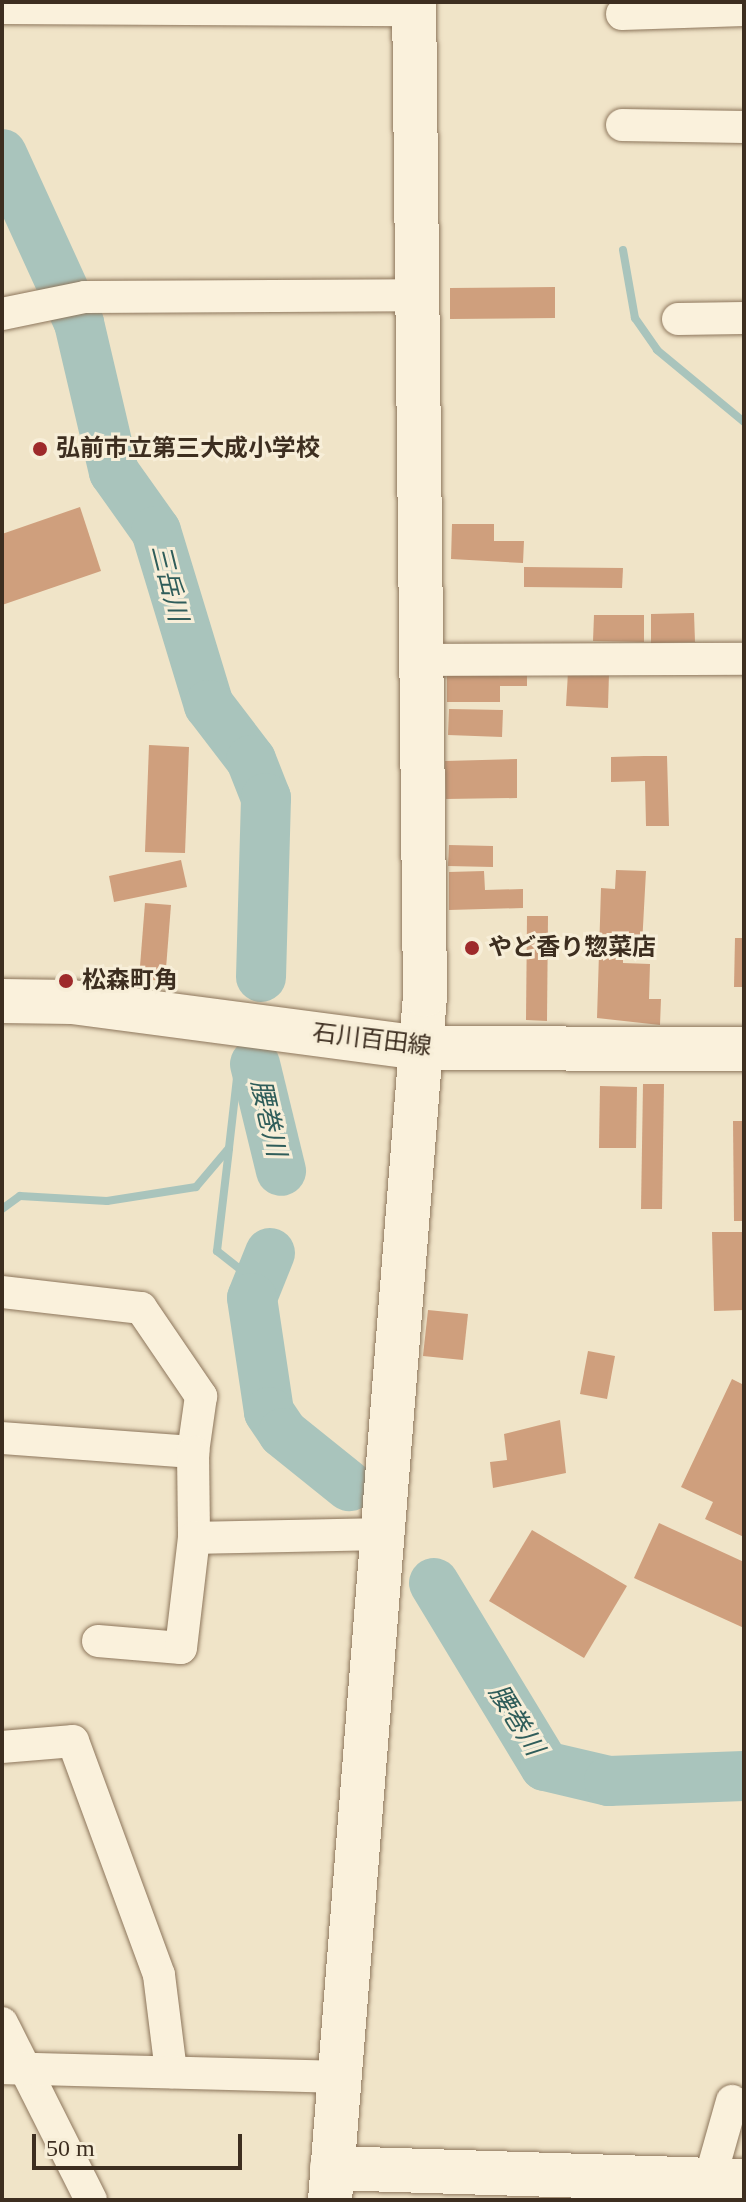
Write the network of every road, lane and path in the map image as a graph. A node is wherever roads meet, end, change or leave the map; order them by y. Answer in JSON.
{"nodes":[{"id":1,"x":414,"y":6,"type":"edge"},
{"id":2,"x":2,"y":8,"type":"edge"},
{"id":3,"x":744,"y":10,"type":"edge"},
{"id":4,"x":622,"y":14,"type":"dead end"},
{"id":5,"x":622,"y":125,"type":"dead end"},
{"id":6,"x":744,"y":127,"type":"edge"},
{"id":7,"x":415,"y":295,"type":"junction"},
{"id":8,"x":2,"y":314,"type":"edge"},
{"id":9,"x":744,"y":318,"type":"edge"},
{"id":10,"x":678,"y":319,"type":"dead end"},
{"id":11,"x":744,"y":659,"type":"edge"},
{"id":12,"x":420,"y":660,"type":"junction"},
{"id":13,"x":2,"y":1001,"type":"edge"},
{"id":14,"x":422,"y":1048,"type":"junction"},
{"id":15,"x":744,"y":1049,"type":"edge"},
{"id":16,"x":2,"y":1292,"type":"edge"},
{"id":17,"x":2,"y":1438,"type":"edge"},
{"id":18,"x":193,"y":1452,"type":"junction"},
{"id":19,"x":382,"y":1534,"type":"junction"},
{"id":20,"x":194,"y":1538,"type":"junction"},
{"id":21,"x":98,"y":1641,"type":"dead end"},
{"id":22,"x":2,"y":1747,"type":"edge"},
{"id":23,"x":2,"y":2023,"type":"edge"},
{"id":24,"x":11,"y":2067,"type":"edge"},
{"id":25,"x":171,"y":2072,"type":"junction"},
{"id":26,"x":338,"y":2077,"type":"junction"},
{"id":27,"x":732,"y":2101,"type":"dead end"},
{"id":28,"x":331,"y":2184,"type":"edge"},
{"id":29,"x":720,"y":2187,"type":"edge"},
{"id":30,"x":91,"y":2200,"type":"edge"}],
"edges":[{"from":1,"to":2,"type":"street"},
{"from":1,"to":7,"type":"street"},
{"from":3,"to":4,"type":"street"},
{"from":5,"to":6,"type":"street"},
{"from":7,"to":8,"type":"street"},
{"from":7,"to":12,"type":"street"},
{"from":9,"to":10,"type":"street"},
{"from":11,"to":12,"type":"street"},
{"from":12,"to":14,"type":"street"},
{"from":13,"to":14,"type":"street","name":"石川百田線"},
{"from":14,"to":15,"type":"street","name":"石川百田線"},
{"from":14,"to":19,"type":"street"},
{"from":16,"to":18,"type":"street"},
{"from":17,"to":18,"type":"street"},
{"from":18,"to":20,"type":"street"},
{"from":19,"to":20,"type":"street"},
{"from":19,"to":26,"type":"street"},
{"from":20,"to":21,"type":"street"},
{"from":22,"to":25,"type":"street"},
{"from":23,"to":24,"type":"street"},
{"from":24,"to":25,"type":"street"},
{"from":24,"to":30,"type":"street"},
{"from":25,"to":26,"type":"street"},
{"from":26,"to":28,"type":"street"},
{"from":27,"to":29,"type":"street"},
{"from":28,"to":29,"type":"street"}]}
